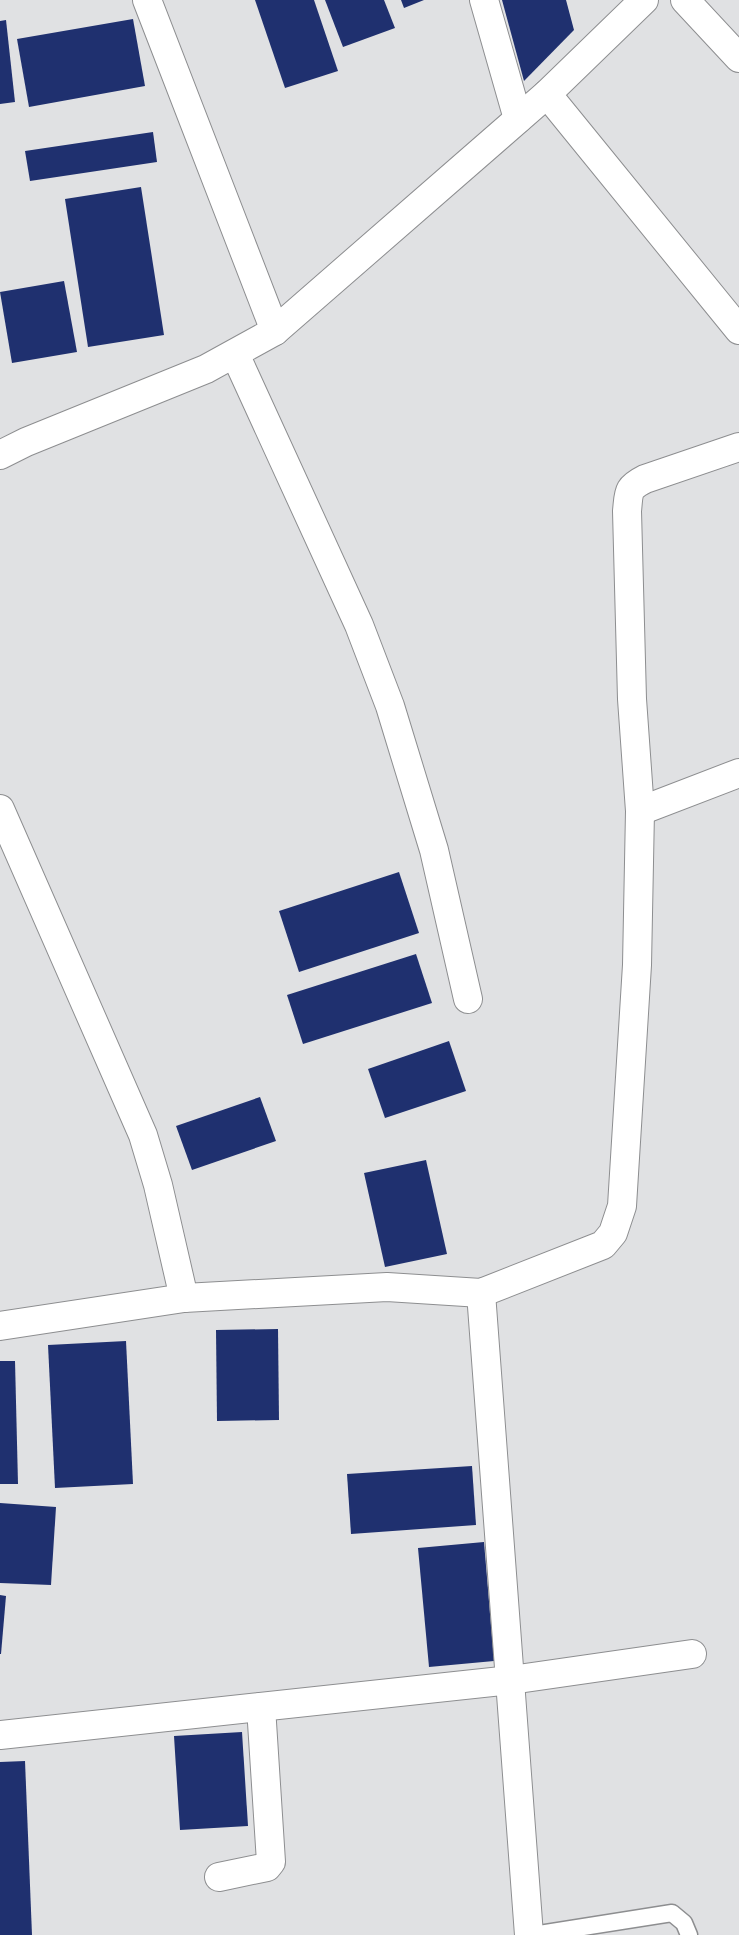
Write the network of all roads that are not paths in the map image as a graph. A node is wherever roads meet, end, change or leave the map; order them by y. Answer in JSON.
{"nodes":[{"id":1,"x":147,"y":0,"type":"edge"},
{"id":2,"x":484,"y":0,"type":"edge"},
{"id":3,"x":644,"y":0,"type":"edge"},
{"id":4,"x":685,"y":0,"type":"edge"},
{"id":5,"x":739,"y":58,"type":"edge"},
{"id":6,"x":547,"y":94,"type":"junction"},
{"id":7,"x":518,"y":118,"type":"junction"},
{"id":8,"x":739,"y":330,"type":"edge"},
{"id":9,"x":275,"y":331,"type":"junction"},
{"id":10,"x":235,"y":354,"type":"junction"},
{"id":11,"x":739,"y":447,"type":"edge"},
{"id":12,"x":0,"y":455,"type":"edge"},
{"id":13,"x":739,"y":774,"type":"edge"},
{"id":14,"x":0,"y":809,"type":"edge"},
{"id":15,"x":640,"y":811,"type":"junction"},
{"id":16,"x":468,"y":999,"type":"dead end"},
{"id":17,"x":481,"y":1293,"type":"junction"},
{"id":18,"x":184,"y":1298,"type":"junction"},
{"id":19,"x":0,"y":1326,"type":"edge"},
{"id":20,"x":692,"y":1654,"type":"dead end"},
{"id":21,"x":511,"y":1680,"type":"junction"},
{"id":22,"x":261,"y":1707,"type":"junction"},
{"id":23,"x":0,"y":1735,"type":"edge"},
{"id":24,"x":219,"y":1877,"type":"dead end"},
{"id":25,"x":529,"y":1935,"type":"edge"},
{"id":26,"x":533,"y":1935,"type":"edge"},
{"id":27,"x":689,"y":1935,"type":"edge"}],
"edges":[{"from":1,"to":9,"type":"street"},
{"from":2,"to":7,"type":"street"},
{"from":3,"to":6,"type":"street"},
{"from":4,"to":5,"type":"street"},
{"from":6,"to":7,"type":"street"},
{"from":6,"to":8,"type":"street"},
{"from":7,"to":9,"type":"street"},
{"from":9,"to":10,"type":"street"},
{"from":10,"to":12,"type":"street"},
{"from":10,"to":16,"type":"street"},
{"from":11,"to":15,"type":"street"},
{"from":13,"to":15,"type":"street"},
{"from":14,"to":18,"type":"street"},
{"from":15,"to":17,"type":"street"},
{"from":17,"to":18,"type":"street"},
{"from":17,"to":21,"type":"street"},
{"from":18,"to":19,"type":"street"},
{"from":20,"to":21,"type":"street"},
{"from":21,"to":22,"type":"street"},
{"from":21,"to":25,"type":"street"},
{"from":22,"to":23,"type":"street"},
{"from":22,"to":24,"type":"street"},
{"from":26,"to":27,"type":"lane"}]}
